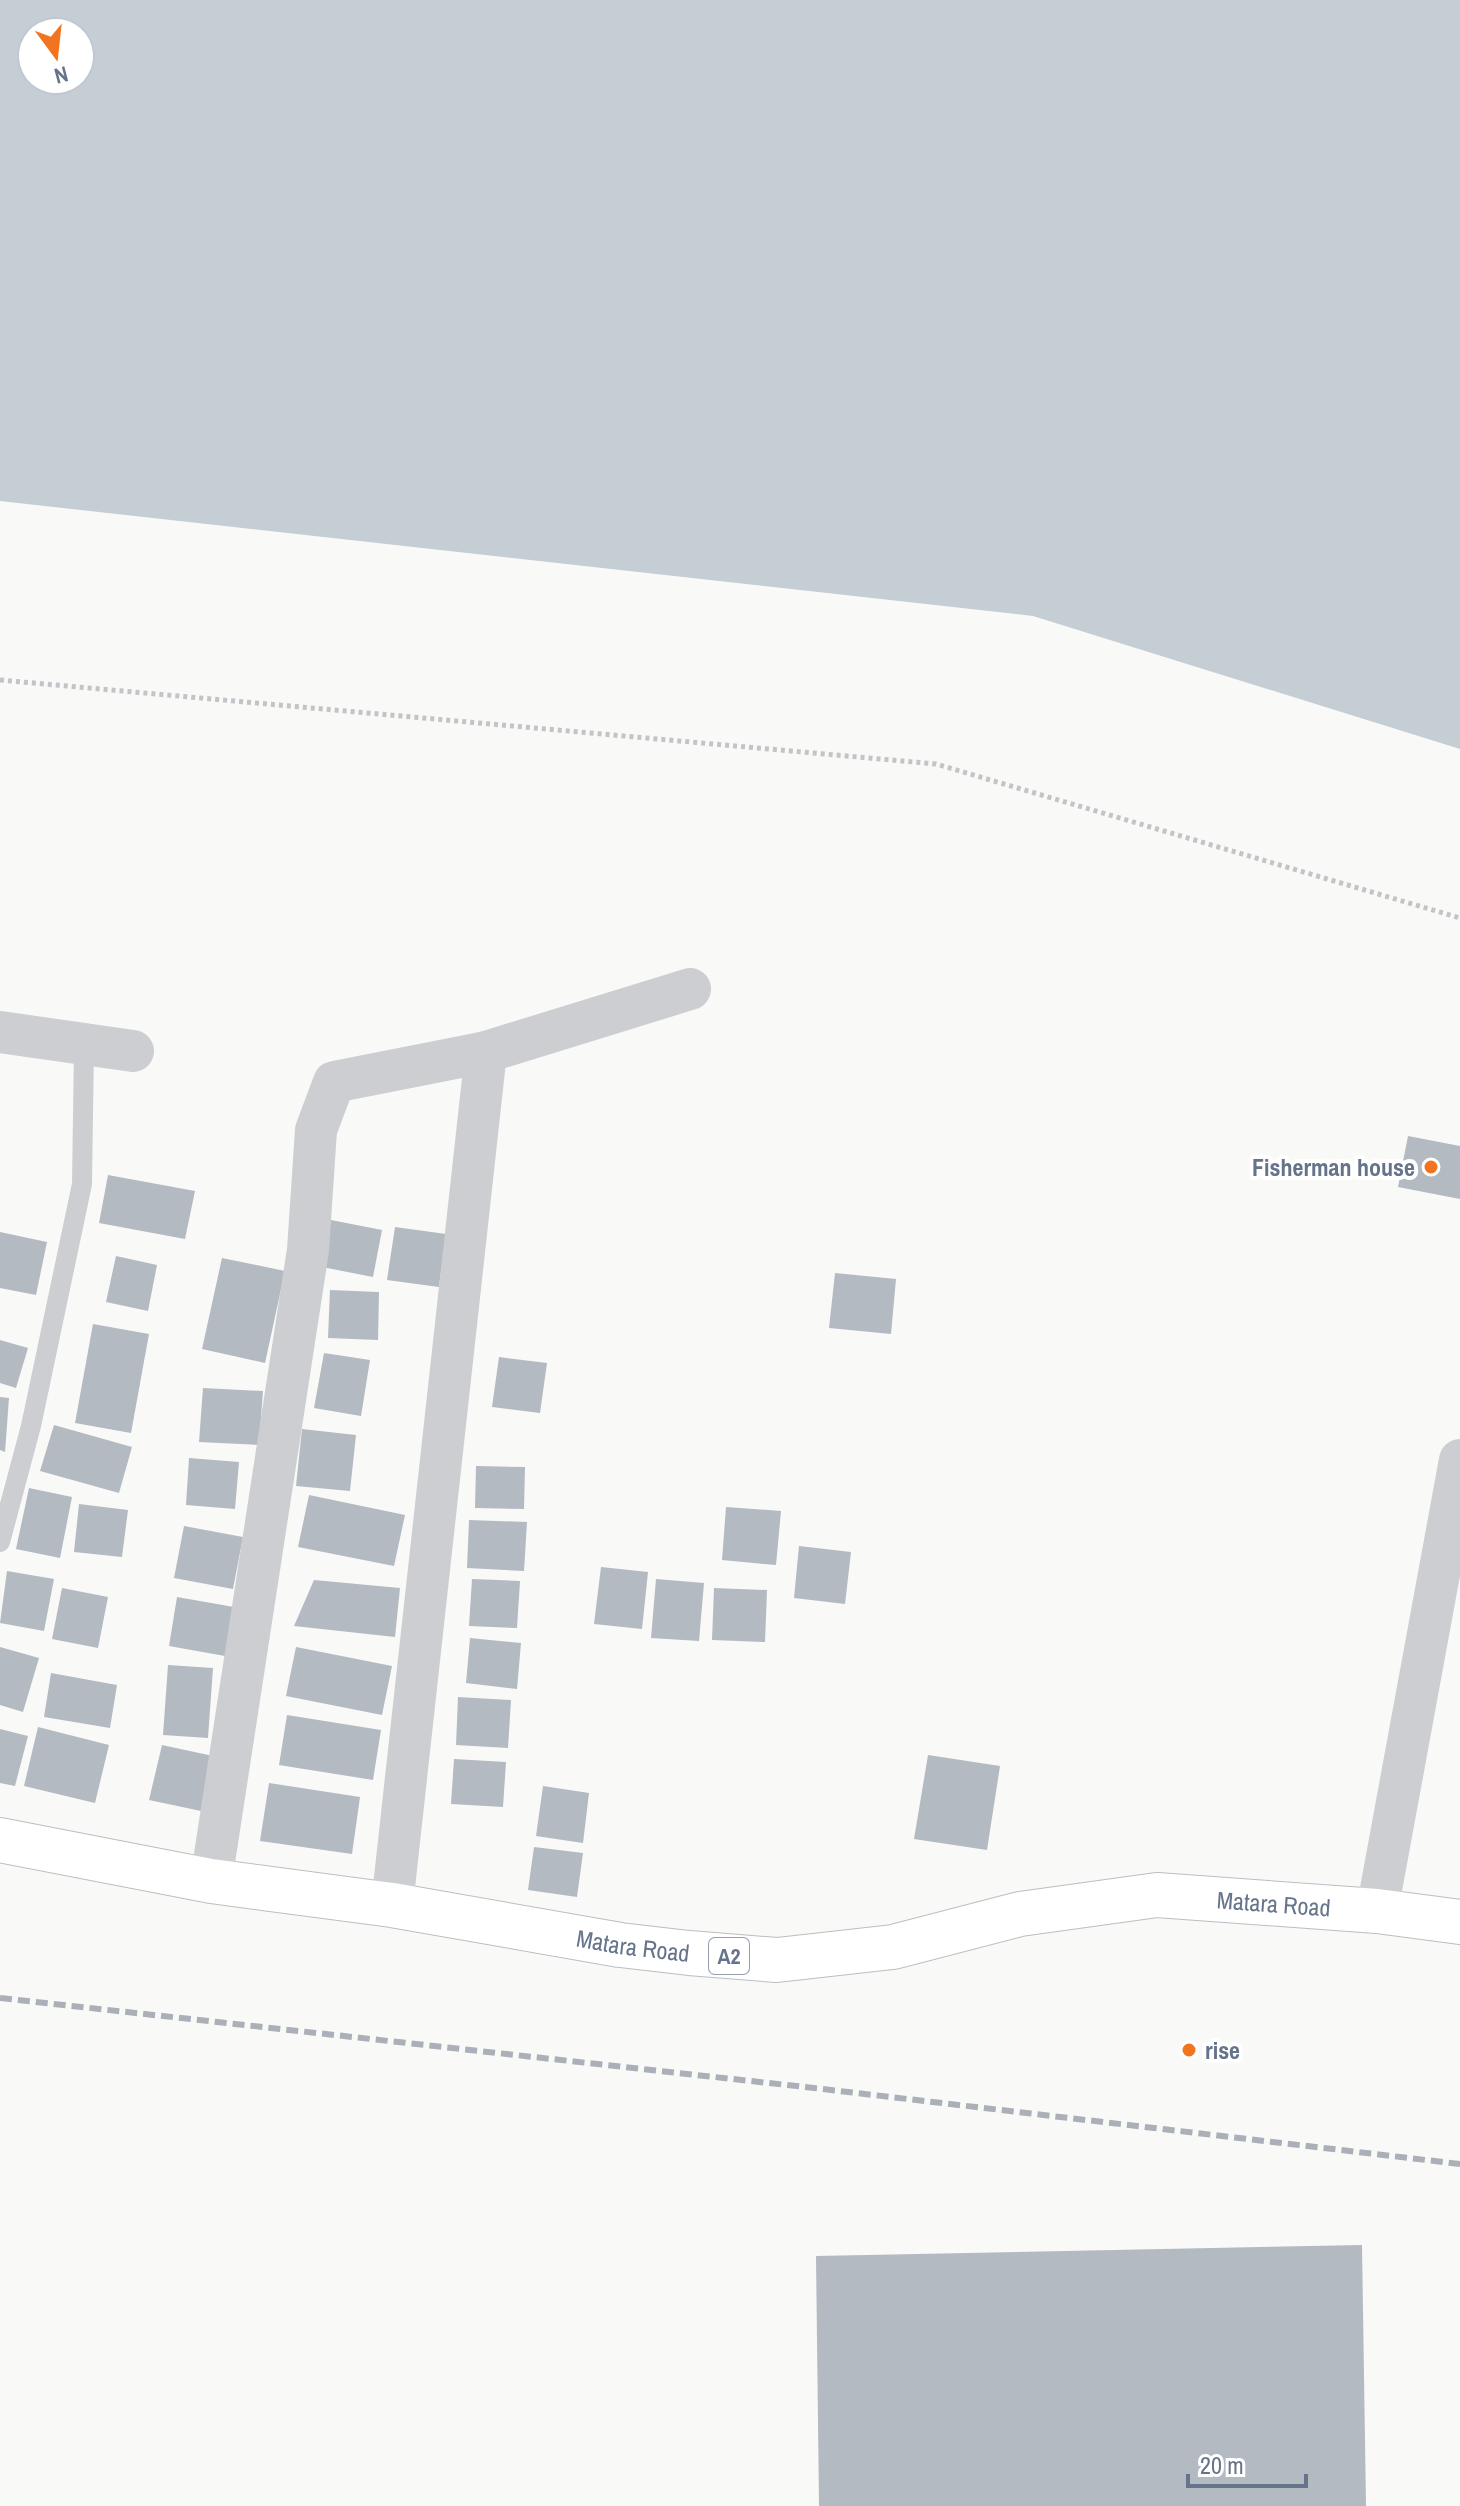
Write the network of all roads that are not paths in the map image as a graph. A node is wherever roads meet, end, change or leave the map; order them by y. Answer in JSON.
{"nodes":[{"id":1,"x":690,"y":989,"type":"dead end"},
{"id":2,"x":0,"y":1032,"type":"edge"},
{"id":3,"x":84,"y":1045,"type":"junction"},
{"id":4,"x":133,"y":1051,"type":"dead end"},
{"id":5,"x":486,"y":1052,"type":"junction"},
{"id":6,"x":1460,"y":1460,"type":"edge"},
{"id":7,"x":0,"y":1542,"type":"edge"},
{"id":8,"x":0,"y":1840,"type":"edge"},
{"id":9,"x":211,"y":1881,"type":"junction"},
{"id":10,"x":392,"y":1905,"type":"junction"},
{"id":11,"x":1377,"y":1911,"type":"junction"},
{"id":12,"x":1460,"y":1922,"type":"edge"}],
"edges":[{"from":1,"to":5,"type":"street"},
{"from":2,"to":3,"type":"street"},
{"from":3,"to":4,"type":"street"},
{"from":3,"to":7,"type":"lane"},
{"from":5,"to":9,"type":"street"},
{"from":5,"to":10,"type":"street"},
{"from":6,"to":11,"type":"street"},
{"from":8,"to":9,"type":"highway","name":"Matara Road","number":"A2"},
{"from":9,"to":10,"type":"highway","name":"Matara Road","number":"A2"},
{"from":10,"to":11,"type":"highway","name":"Matara Road","number":"A2"},
{"from":11,"to":12,"type":"highway","name":"Matara Road","number":"A2"}]}
